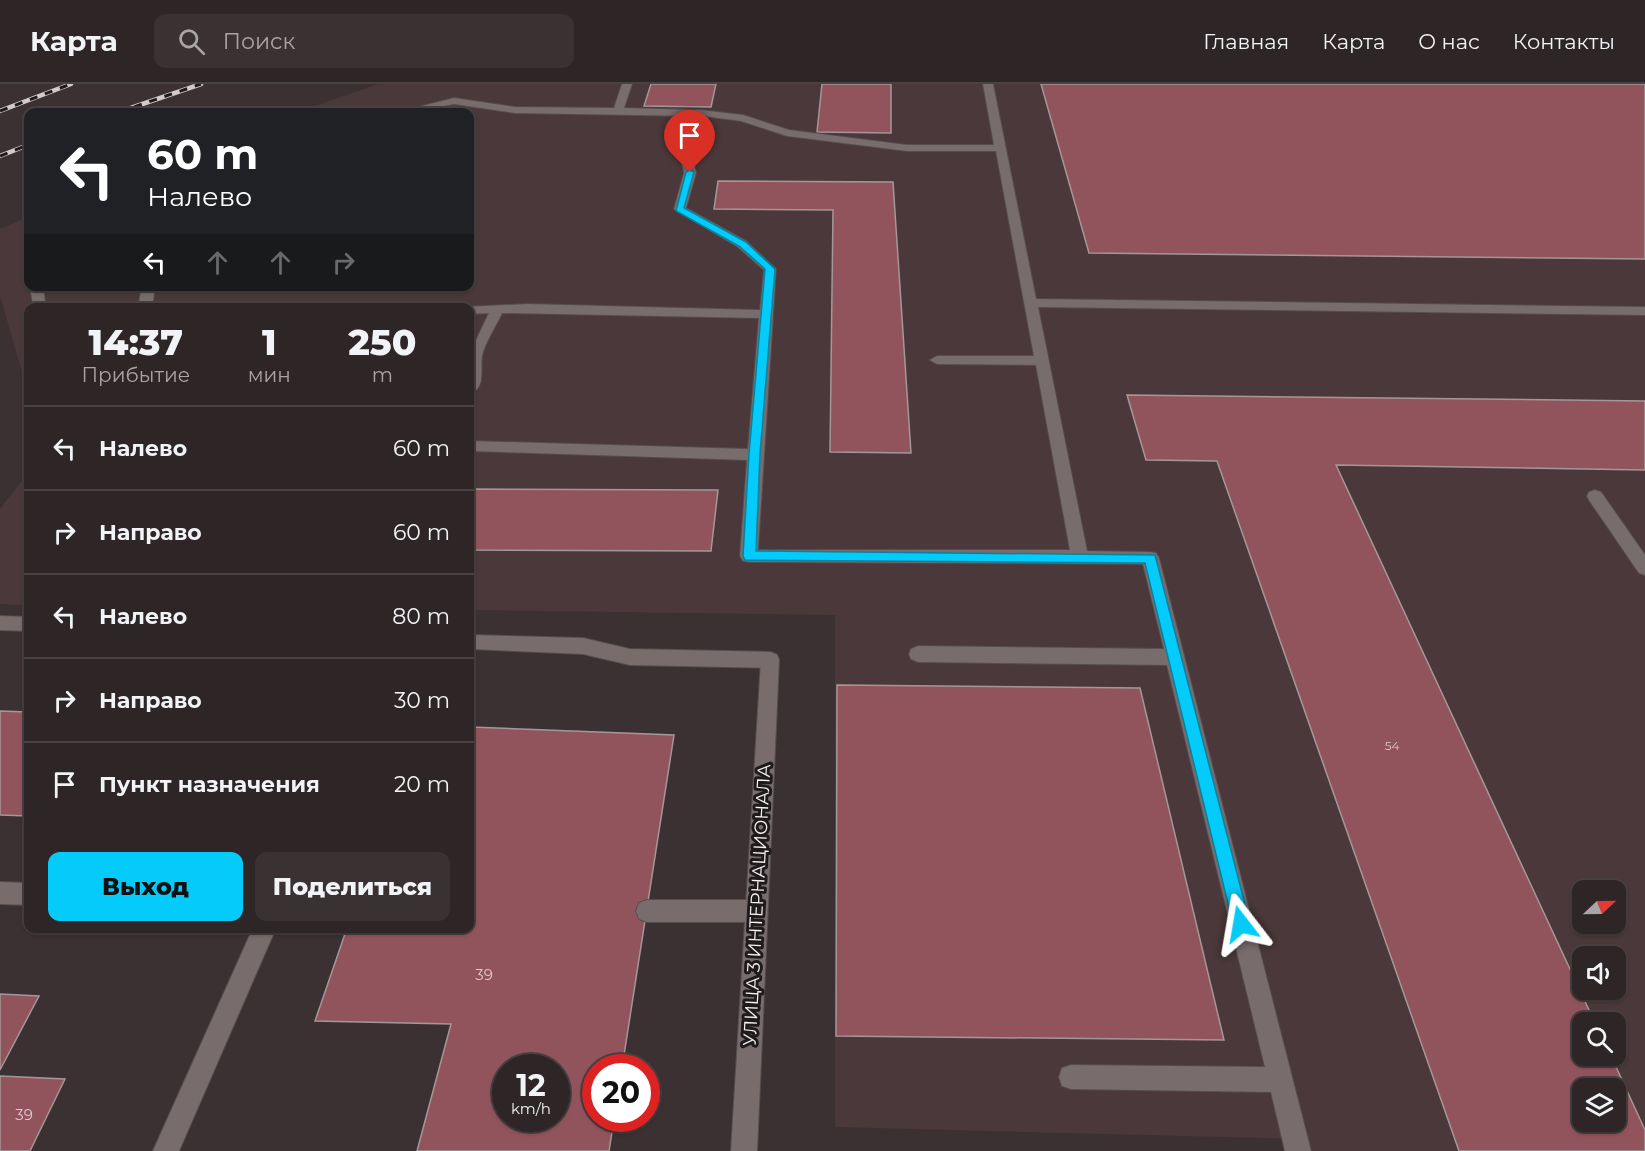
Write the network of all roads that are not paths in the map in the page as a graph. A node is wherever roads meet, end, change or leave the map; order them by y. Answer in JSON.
{"nodes":[{"id":1,"x":627,"y":84,"type":"edge"},
{"id":2,"x":988,"y":84,"type":"edge"},
{"id":3,"x":422,"y":108,"type":"edge"},
{"id":4,"x":618,"y":111,"type":"junction"},
{"id":5,"x":700,"y":113,"type":"junction"},
{"id":6,"x":1000,"y":148,"type":"junction"},
{"id":7,"x":37,"y":291,"type":"edge"},
{"id":8,"x":38,"y":302,"type":"dead end"},
{"id":9,"x":1030,"y":303,"type":"junction"},
{"id":10,"x":498,"y":308,"type":"junction"},
{"id":11,"x":474,"y":310,"type":"edge"},
{"id":12,"x":1645,"y":311,"type":"edge"},
{"id":13,"x":767,"y":314,"type":"junction"},
{"id":14,"x":938,"y":360,"type":"dead end"},
{"id":15,"x":1041,"y":361,"type":"junction"},
{"id":16,"x":474,"y":378,"type":"edge"},
{"id":17,"x":474,"y":446,"type":"edge"},
{"id":18,"x":754,"y":454,"type":"junction"},
{"id":19,"x":1595,"y":496,"type":"dead end"},
{"id":20,"x":1080,"y":557,"type":"junction"},
{"id":21,"x":1645,"y":568,"type":"edge"},
{"id":22,"x":0,"y":623,"type":"edge"},
{"id":23,"x":24,"y":624,"type":"edge"},
{"id":24,"x":474,"y":642,"type":"edge"},
{"id":25,"x":918,"y":654,"type":"dead end"},
{"id":26,"x":1175,"y":657,"type":"junction"},
{"id":27,"x":0,"y":893,"type":"edge"},
{"id":28,"x":24,"y":894,"type":"edge"},
{"id":29,"x":647,"y":911,"type":"dead end"},
{"id":30,"x":756,"y":911,"type":"junction"},
{"id":31,"x":264,"y":933,"type":"edge"},
{"id":32,"x":1071,"y":1077,"type":"dead end"},
{"id":33,"x":1280,"y":1080,"type":"junction"},
{"id":34,"x":166,"y":1151,"type":"edge"},
{"id":35,"x":744,"y":1151,"type":"edge"},
{"id":36,"x":1298,"y":1151,"type":"edge"}],
"edges":[{"from":1,"to":4,"type":"street"},
{"from":2,"to":6,"type":"street"},
{"from":3,"to":4,"type":"street"},
{"from":4,"to":5,"type":"street"},
{"from":5,"to":6,"type":"street"},
{"from":5,"to":13,"type":"street"},
{"from":6,"to":9,"type":"street"},
{"from":7,"to":8,"type":"street"},
{"from":9,"to":12,"type":"street"},
{"from":9,"to":15,"type":"street"},
{"from":10,"to":11,"type":"street"},
{"from":10,"to":13,"type":"street"},
{"from":10,"to":16,"type":"street"},
{"from":13,"to":18,"type":"street"},
{"from":14,"to":15,"type":"street"},
{"from":15,"to":20,"type":"street"},
{"from":17,"to":18,"type":"street"},
{"from":18,"to":20,"type":"street"},
{"from":19,"to":21,"type":"street"},
{"from":20,"to":26,"type":"street"},
{"from":22,"to":23,"type":"street"},
{"from":24,"to":30,"type":"street","name":"УЛИЦА 3 ИНТЕРНАЦИОНАЛА"},
{"from":25,"to":26,"type":"street"},
{"from":26,"to":33,"type":"street"},
{"from":27,"to":28,"type":"street"},
{"from":29,"to":30,"type":"street"},
{"from":30,"to":35,"type":"street","name":"УЛИЦА 3 ИНТЕРНАЦИОНАЛА"},
{"from":31,"to":34,"type":"street"},
{"from":32,"to":33,"type":"street"},
{"from":33,"to":36,"type":"street"}]}
